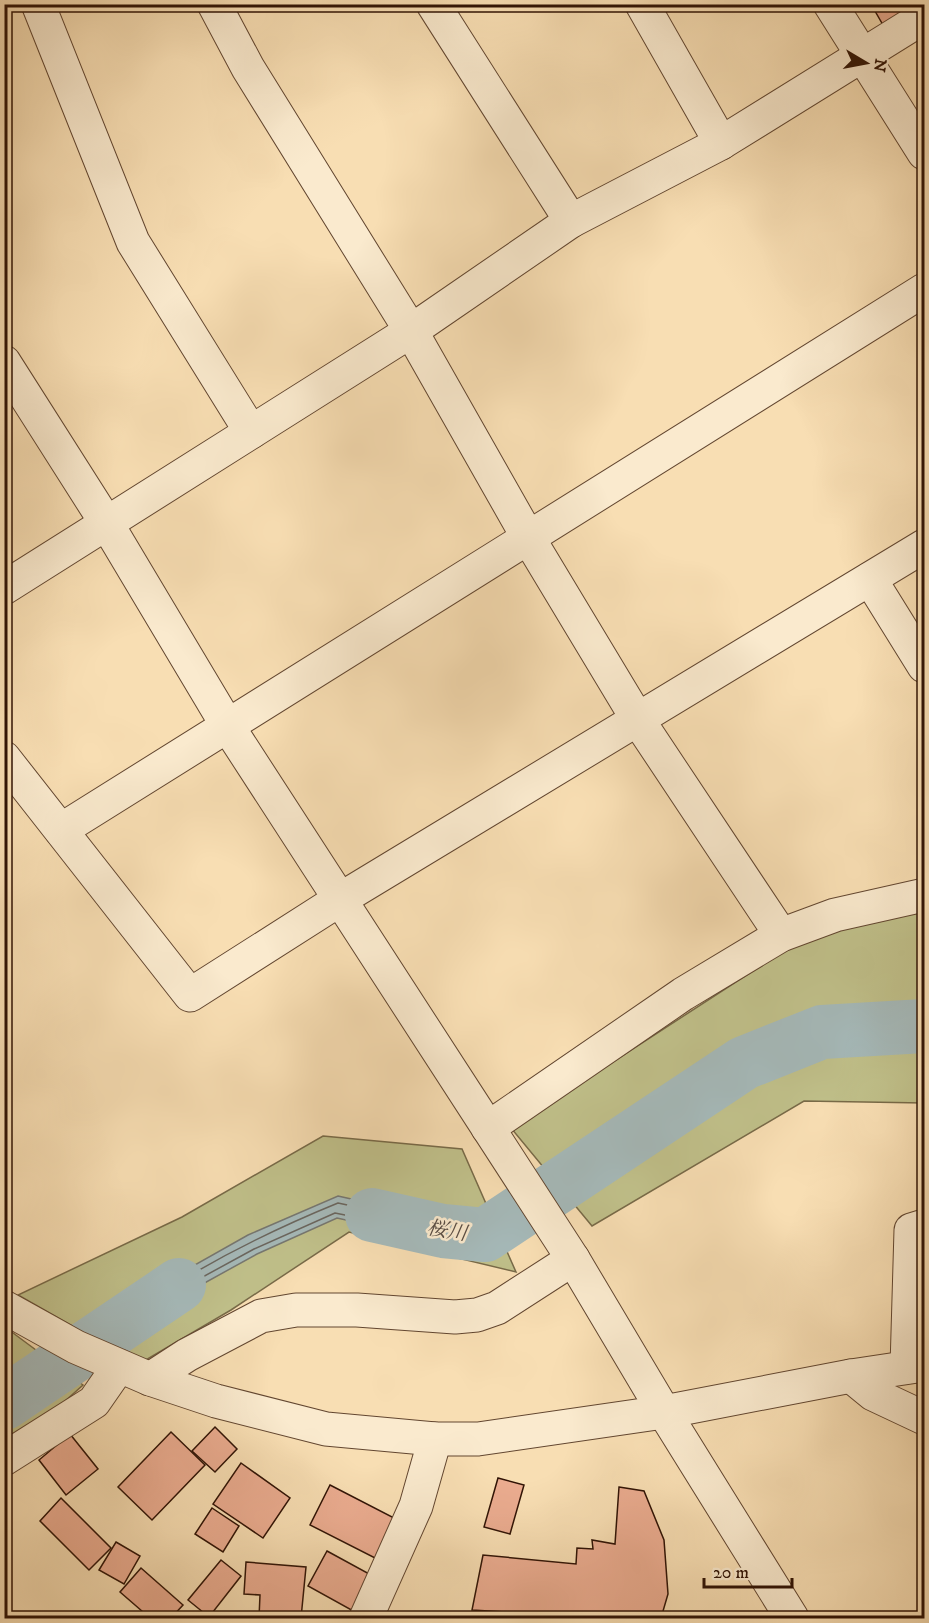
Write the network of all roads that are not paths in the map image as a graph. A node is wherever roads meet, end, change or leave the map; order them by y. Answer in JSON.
{"nodes":[{"id":1,"x":38,"y":4,"type":"edge"},
{"id":2,"x":214,"y":4,"type":"edge"},
{"id":3,"x":433,"y":4,"type":"edge"},
{"id":4,"x":642,"y":4,"type":"edge"},
{"id":5,"x":830,"y":4,"type":"edge"},
{"id":6,"x":924,"y":17,"type":"edge"},
{"id":7,"x":861,"y":57,"type":"junction"},
{"id":8,"x":721,"y":143,"type":"junction"},
{"id":9,"x":924,"y":153,"type":"edge"},
{"id":10,"x":571,"y":221,"type":"junction"},
{"id":11,"x":924,"y":290,"type":"edge"},
{"id":12,"x":411,"y":331,"type":"junction"},
{"id":13,"x":4,"y":362,"type":"edge"},
{"id":14,"x":251,"y":432,"type":"junction"},
{"id":15,"x":107,"y":524,"type":"junction"},
{"id":16,"x":529,"y":539,"type":"junction"},
{"id":17,"x":924,"y":546,"type":"edge"},
{"id":18,"x":870,"y":579,"type":"junction"},
{"id":19,"x":4,"y":588,"type":"edge"},
{"id":20,"x":924,"y":666,"type":"edge"},
{"id":21,"x":638,"y":720,"type":"junction"},
{"id":22,"x":227,"y":725,"type":"junction"},
{"id":23,"x":4,"y":758,"type":"edge"},
{"id":24,"x":61,"y":830,"type":"junction"},
{"id":25,"x":924,"y":895,"type":"edge"},
{"id":26,"x":339,"y":900,"type":"junction"},
{"id":27,"x":781,"y":934,"type":"junction"},
{"id":28,"x":488,"y":1128,"type":"junction"},
{"id":29,"x":924,"y":1227,"type":"edge"},
{"id":30,"x":567,"y":1251,"type":"junction"},
{"id":31,"x":4,"y":1307,"type":"edge"},
{"id":32,"x":113,"y":1363,"type":"junction"},
{"id":33,"x":916,"y":1366,"type":"edge"},
{"id":34,"x":851,"y":1376,"type":"junction"},
{"id":35,"x":150,"y":1379,"type":"junction"},
{"id":36,"x":664,"y":1412,"type":"junction"},
{"id":37,"x":924,"y":1418,"type":"edge"},
{"id":38,"x":435,"y":1439,"type":"junction"},
{"id":39,"x":4,"y":1459,"type":"edge"},
{"id":40,"x":366,"y":1618,"type":"edge"},
{"id":41,"x":792,"y":1618,"type":"edge"}],
"edges":[{"from":1,"to":14,"type":"street"},
{"from":2,"to":12,"type":"street"},
{"from":3,"to":10,"type":"street"},
{"from":4,"to":8,"type":"street"},
{"from":5,"to":7,"type":"street"},
{"from":6,"to":7,"type":"street"},
{"from":7,"to":8,"type":"street"},
{"from":7,"to":9,"type":"street"},
{"from":8,"to":10,"type":"street"},
{"from":10,"to":12,"type":"street"},
{"from":11,"to":16,"type":"street"},
{"from":12,"to":14,"type":"street"},
{"from":12,"to":16,"type":"street"},
{"from":13,"to":15,"type":"street"},
{"from":14,"to":15,"type":"street"},
{"from":15,"to":19,"type":"street"},
{"from":15,"to":22,"type":"street"},
{"from":16,"to":21,"type":"street"},
{"from":16,"to":22,"type":"street"},
{"from":17,"to":18,"type":"street"},
{"from":18,"to":20,"type":"street"},
{"from":18,"to":21,"type":"street"},
{"from":21,"to":26,"type":"street"},
{"from":21,"to":27,"type":"street"},
{"from":22,"to":24,"type":"street"},
{"from":22,"to":26,"type":"street"},
{"from":23,"to":24,"type":"street"},
{"from":24,"to":26,"type":"street"},
{"from":25,"to":27,"type":"street"},
{"from":26,"to":28,"type":"street"},
{"from":27,"to":28,"type":"street"},
{"from":28,"to":30,"type":"street"},
{"from":29,"to":33,"type":"street"},
{"from":30,"to":35,"type":"street"},
{"from":30,"to":36,"type":"street"},
{"from":31,"to":32,"type":"street"},
{"from":32,"to":35,"type":"street"},
{"from":32,"to":39,"type":"street"},
{"from":33,"to":34,"type":"street"},
{"from":34,"to":36,"type":"street"},
{"from":34,"to":37,"type":"street"},
{"from":35,"to":38,"type":"street"},
{"from":36,"to":38,"type":"street"},
{"from":36,"to":41,"type":"street"},
{"from":38,"to":40,"type":"street"}]}
